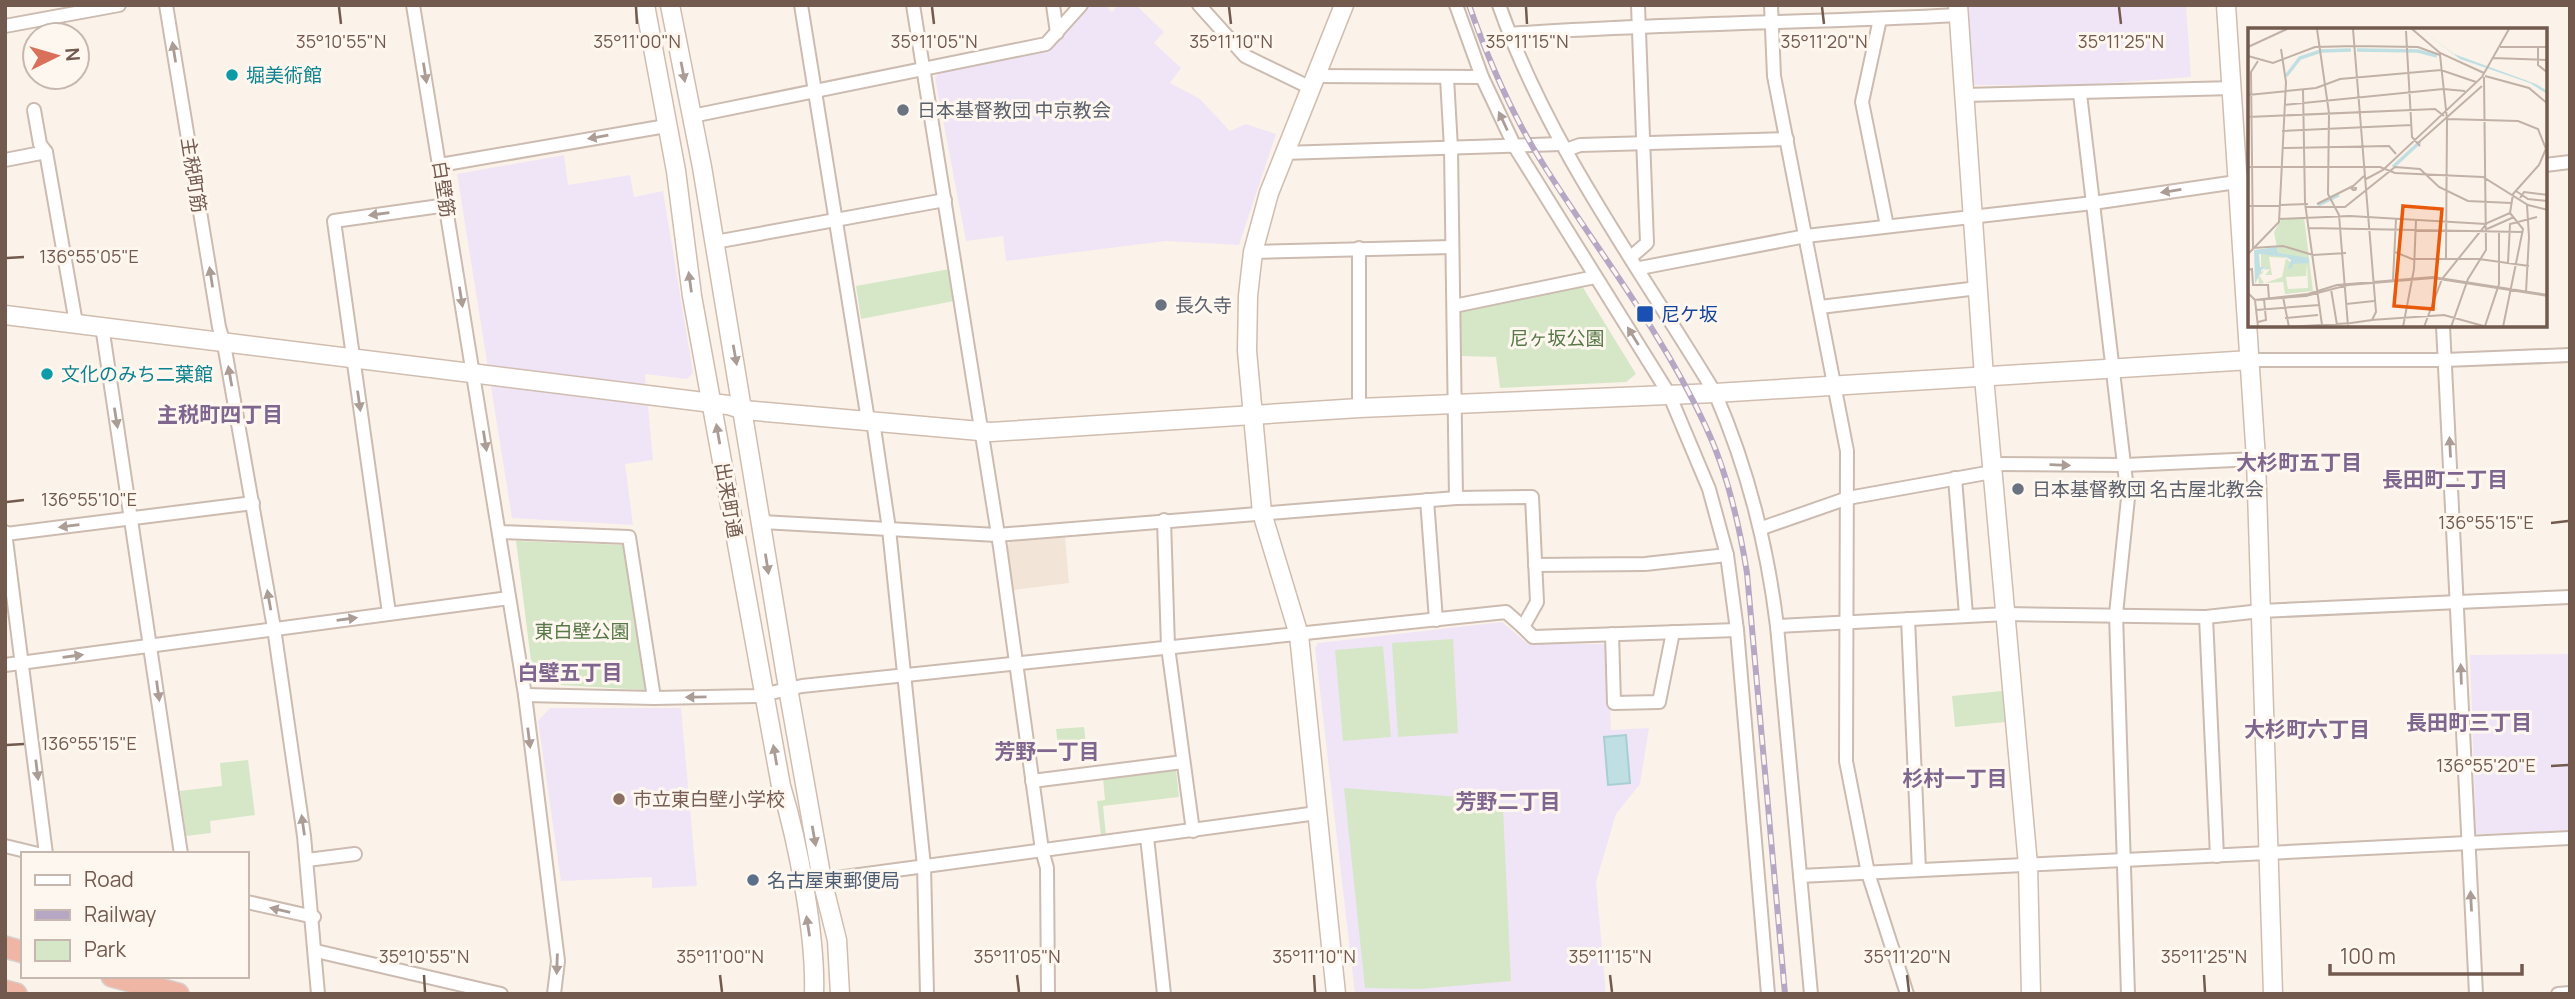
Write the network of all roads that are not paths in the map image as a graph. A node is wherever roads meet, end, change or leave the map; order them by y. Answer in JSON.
{"nodes":[{"id":1,"x":119,"y":5,"type":"edge"},
{"id":2,"x":166,"y":5,"type":"edge"},
{"id":3,"x":414,"y":5,"type":"edge"},
{"id":4,"x":645,"y":5,"type":"edge"},
{"id":5,"x":670,"y":5,"type":"edge"},
{"id":6,"x":801,"y":5,"type":"edge"},
{"id":7,"x":913,"y":5,"type":"edge"},
{"id":8,"x":1053,"y":5,"type":"edge"},
{"id":9,"x":1081,"y":5,"type":"edge"},
{"id":10,"x":1199,"y":5,"type":"edge"},
{"id":11,"x":1344,"y":5,"type":"edge"},
{"id":12,"x":1455,"y":5,"type":"edge"},
{"id":13,"x":1499,"y":5,"type":"edge"},
{"id":14,"x":1638,"y":5,"type":"edge"},
{"id":15,"x":1771,"y":5,"type":"edge"},
{"id":16,"x":1847,"y":5,"type":"edge"},
{"id":17,"x":2226,"y":5,"type":"edge"},
{"id":18,"x":1959,"y":10,"type":"edge"},
{"id":19,"x":1847,"y":19,"type":"junction"},
{"id":20,"x":1880,"y":19,"type":"junction"},
{"id":21,"x":1772,"y":24,"type":"junction"},
{"id":22,"x":1640,"y":25,"type":"junction"},
{"id":23,"x":5,"y":26,"type":"edge"},
{"id":24,"x":1057,"y":33,"type":"junction"},
{"id":25,"x":1509,"y":34,"type":"junction"},
{"id":26,"x":924,"y":69,"type":"junction"},
{"id":27,"x":1482,"y":77,"type":"junction"},
{"id":28,"x":1447,"y":78,"type":"junction"},
{"id":29,"x":1313,"y":82,"type":"junction"},
{"id":30,"x":2233,"y":88,"type":"junction"},
{"id":31,"x":815,"y":91,"type":"junction"},
{"id":32,"x":2080,"y":94,"type":"junction"},
{"id":33,"x":1964,"y":95,"type":"junction"},
{"id":34,"x":34,"y":110,"type":"dead end"},
{"id":35,"x":691,"y":116,"type":"junction"},
{"id":36,"x":666,"y":126,"type":"junction"},
{"id":37,"x":1787,"y":139,"type":"junction"},
{"id":38,"x":1644,"y":144,"type":"junction"},
{"id":39,"x":1515,"y":147,"type":"junction"},
{"id":40,"x":1564,"y":147,"type":"junction"},
{"id":41,"x":1451,"y":148,"type":"junction"},
{"id":42,"x":46,"y":152,"type":"junction"},
{"id":43,"x":1283,"y":153,"type":"junction"},
{"id":44,"x":5,"y":160,"type":"edge"},
{"id":45,"x":2570,"y":162,"type":"edge"},
{"id":46,"x":440,"y":165,"type":"junction"},
{"id":47,"x":2547,"y":165,"type":"edge"},
{"id":48,"x":2244,"y":180,"type":"edge"},
{"id":49,"x":944,"y":200,"type":"junction"},
{"id":50,"x":2094,"y":203,"type":"junction"},
{"id":51,"x":447,"y":205,"type":"junction"},
{"id":52,"x":1973,"y":215,"type":"junction"},
{"id":53,"x":837,"y":219,"type":"junction"},
{"id":54,"x":1887,"y":226,"type":"junction"},
{"id":55,"x":1806,"y":236,"type":"junction"},
{"id":56,"x":715,"y":242,"type":"junction"},
{"id":57,"x":1452,"y":247,"type":"junction"},
{"id":58,"x":1359,"y":248,"type":"junction"},
{"id":59,"x":1253,"y":252,"type":"junction"},
{"id":60,"x":1632,"y":256,"type":"junction"},
{"id":61,"x":1640,"y":268,"type":"junction"},
{"id":62,"x":1595,"y":277,"type":"junction"},
{"id":63,"x":2248,"y":283,"type":"edge"},
{"id":64,"x":1978,"y":288,"type":"junction"},
{"id":65,"x":1454,"y":306,"type":"junction"},
{"id":66,"x":1820,"y":307,"type":"junction"},
{"id":67,"x":5,"y":315,"type":"edge"},
{"id":68,"x":75,"y":323,"type":"junction"},
{"id":69,"x":102,"y":326,"type":"junction"},
{"id":70,"x":2250,"y":327,"type":"edge"},
{"id":71,"x":2443,"y":327,"type":"edge"},
{"id":72,"x":225,"y":344,"type":"junction"},
{"id":73,"x":2570,"y":355,"type":"edge"},
{"id":74,"x":353,"y":358,"type":"junction"},
{"id":75,"x":2251,"y":360,"type":"junction"},
{"id":76,"x":2445,"y":360,"type":"junction"},
{"id":77,"x":2114,"y":369,"type":"junction"},
{"id":78,"x":473,"y":374,"type":"junction"},
{"id":79,"x":1984,"y":377,"type":"junction"},
{"id":80,"x":1835,"y":386,"type":"junction"},
{"id":81,"x":1715,"y":393,"type":"junction"},
{"id":82,"x":1669,"y":394,"type":"junction"},
{"id":83,"x":713,"y":405,"type":"junction"},
{"id":84,"x":1455,"y":406,"type":"junction"},
{"id":85,"x":1359,"y":408,"type":"junction"},
{"id":86,"x":744,"y":410,"type":"junction"},
{"id":87,"x":1253,"y":417,"type":"junction"},
{"id":88,"x":870,"y":420,"type":"junction"},
{"id":89,"x":982,"y":431,"type":"junction"},
{"id":90,"x":2256,"y":459,"type":"junction"},
{"id":91,"x":2125,"y":465,"type":"junction"},
{"id":92,"x":1992,"y":468,"type":"junction"},
{"id":93,"x":1955,"y":478,"type":"junction"},
{"id":94,"x":1456,"y":498,"type":"junction"},
{"id":95,"x":1848,"y":498,"type":"junction"},
{"id":96,"x":1427,"y":500,"type":"junction"},
{"id":97,"x":253,"y":503,"type":"junction"},
{"id":98,"x":1262,"y":513,"type":"junction"},
{"id":99,"x":132,"y":517,"type":"junction"},
{"id":100,"x":1164,"y":520,"type":"junction"},
{"id":101,"x":760,"y":522,"type":"junction"},
{"id":102,"x":1762,"y":528,"type":"junction"},
{"id":103,"x":889,"y":529,"type":"junction"},
{"id":104,"x":500,"y":532,"type":"junction"},
{"id":105,"x":5,"y":533,"type":"edge"},
{"id":106,"x":997,"y":535,"type":"junction"},
{"id":107,"x":1727,"y":555,"type":"junction"},
{"id":108,"x":1535,"y":565,"type":"junction"},
{"id":109,"x":2570,"y":597,"type":"edge"},
{"id":110,"x":509,"y":598,"type":"junction"},
{"id":111,"x":2458,"y":602,"type":"junction"},
{"id":112,"x":2261,"y":611,"type":"junction"},
{"id":113,"x":389,"y":613,"type":"junction"},
{"id":114,"x":2006,"y":614,"type":"junction"},
{"id":115,"x":2116,"y":614,"type":"junction"},
{"id":116,"x":1966,"y":615,"type":"junction"},
{"id":117,"x":2206,"y":617,"type":"junction"},
{"id":118,"x":1908,"y":619,"type":"junction"},
{"id":119,"x":1436,"y":620,"type":"junction"},
{"id":120,"x":1846,"y":622,"type":"junction"},
{"id":121,"x":1777,"y":626,"type":"junction"},
{"id":122,"x":1523,"y":627,"type":"junction"},
{"id":123,"x":274,"y":628,"type":"junction"},
{"id":124,"x":1737,"y":630,"type":"junction"},
{"id":125,"x":1673,"y":632,"type":"junction"},
{"id":126,"x":1612,"y":634,"type":"junction"},
{"id":127,"x":1299,"y":635,"type":"junction"},
{"id":128,"x":152,"y":645,"type":"junction"},
{"id":129,"x":1168,"y":647,"type":"junction"},
{"id":130,"x":24,"y":662,"type":"junction"},
{"id":131,"x":1016,"y":664,"type":"junction"},
{"id":132,"x":5,"y":665,"type":"edge"},
{"id":133,"x":902,"y":676,"type":"junction"},
{"id":134,"x":788,"y":688,"type":"junction"},
{"id":135,"x":525,"y":695,"type":"junction"},
{"id":136,"x":765,"y":695,"type":"junction"},
{"id":137,"x":654,"y":698,"type":"junction"},
{"id":138,"x":1183,"y":762,"type":"junction"},
{"id":139,"x":1032,"y":781,"type":"junction"},
{"id":140,"x":1317,"y":813,"type":"junction"},
{"id":141,"x":1193,"y":831,"type":"junction"},
{"id":142,"x":1147,"y":837,"type":"junction"},
{"id":143,"x":2570,"y":838,"type":"edge"},
{"id":144,"x":2468,"y":843,"type":"junction"},
{"id":145,"x":5,"y":846,"type":"edge"},
{"id":146,"x":1042,"y":849,"type":"junction"},
{"id":147,"x":2270,"y":851,"type":"junction"},
{"id":148,"x":30,"y":852,"type":"edge"},
{"id":149,"x":46,"y":852,"type":"edge"},
{"id":150,"x":181,"y":852,"type":"edge"},
{"id":151,"x":355,"y":854,"type":"dead end"},
{"id":152,"x":2217,"y":856,"type":"junction"},
{"id":153,"x":2124,"y":859,"type":"junction"},
{"id":154,"x":307,"y":860,"type":"junction"},
{"id":155,"x":2028,"y":865,"type":"junction"},
{"id":156,"x":924,"y":866,"type":"junction"},
{"id":157,"x":1919,"y":870,"type":"junction"},
{"id":158,"x":1868,"y":873,"type":"junction"},
{"id":159,"x":1800,"y":876,"type":"junction"},
{"id":160,"x":822,"y":880,"type":"junction"},
{"id":161,"x":248,"y":902,"type":"edge"},
{"id":162,"x":314,"y":917,"type":"junction"},
{"id":163,"x":316,"y":951,"type":"junction"},
{"id":164,"x":119,"y":978,"type":"edge"},
{"id":165,"x":5,"y":991,"type":"edge"},
{"id":166,"x":2570,"y":993,"type":"edge"},
{"id":167,"x":16,"y":994,"type":"edge"},
{"id":168,"x":178,"y":994,"type":"edge"},
{"id":169,"x":318,"y":994,"type":"edge"},
{"id":170,"x":501,"y":994,"type":"edge"},
{"id":171,"x":554,"y":994,"type":"edge"},
{"id":172,"x":814,"y":994,"type":"edge"},
{"id":173,"x":840,"y":994,"type":"edge"},
{"id":174,"x":927,"y":994,"type":"edge"},
{"id":175,"x":1048,"y":994,"type":"edge"},
{"id":176,"x":1164,"y":994,"type":"edge"},
{"id":177,"x":1336,"y":994,"type":"edge"},
{"id":178,"x":1768,"y":994,"type":"edge"},
{"id":179,"x":1811,"y":994,"type":"edge"},
{"id":180,"x":1907,"y":994,"type":"edge"},
{"id":181,"x":2031,"y":994,"type":"edge"},
{"id":182,"x":2128,"y":994,"type":"edge"},
{"id":183,"x":2273,"y":994,"type":"edge"},
{"id":184,"x":2476,"y":994,"type":"edge"},
{"id":185,"x":2558,"y":994,"type":"edge"}],
"edges":[{"from":1,"to":23,"type":"street"},
{"from":72,"to":2,"type":"street","name":"主税町筋","one_way":true},
{"from":3,"to":46,"type":"street","name":"白壁筋","one_way":true},
{"from":4,"to":36,"type":"street","name":"出来町通"},
{"from":5,"to":35,"type":"street","name":"出来町通","one_way":true},
{"from":6,"to":31,"type":"street"},
{"from":7,"to":26,"type":"street"},
{"from":8,"to":24,"type":"street"},
{"from":9,"to":24,"type":"street"},
{"from":10,"to":29,"type":"street"},
{"from":11,"to":29,"type":"street"},
{"from":12,"to":27,"type":"street"},
{"from":13,"to":25,"type":"street"},
{"from":14,"to":22,"type":"street"},
{"from":15,"to":21,"type":"street"},
{"from":16,"to":19,"type":"street"},
{"from":17,"to":30,"type":"street"},
{"from":18,"to":20,"type":"street"},
{"from":18,"to":33,"type":"street"},
{"from":19,"to":20,"type":"street"},
{"from":19,"to":21,"type":"street"},
{"from":20,"to":54,"type":"street"},
{"from":21,"to":22,"type":"street"},
{"from":21,"to":37,"type":"street"},
{"from":22,"to":25,"type":"street"},
{"from":22,"to":38,"type":"street"},
{"from":24,"to":26,"type":"street"},
{"from":25,"to":40,"type":"street"},
{"from":26,"to":31,"type":"street"},
{"from":26,"to":49,"type":"street"},
{"from":27,"to":28,"type":"street"},
{"from":39,"to":27,"type":"street","one_way":true},
{"from":28,"to":29,"type":"street"},
{"from":28,"to":41,"type":"street"},
{"from":29,"to":43,"type":"street"},
{"from":30,"to":32,"type":"street"},
{"from":30,"to":48,"type":"street"},
{"from":31,"to":35,"type":"street"},
{"from":31,"to":53,"type":"street"},
{"from":32,"to":33,"type":"street"},
{"from":32,"to":50,"type":"street"},
{"from":33,"to":52,"type":"street"},
{"from":34,"to":42,"type":"street"},
{"from":35,"to":56,"type":"street","name":"出来町通"},
{"from":36,"to":46,"type":"street","one_way":true},
{"from":83,"to":36,"type":"street","name":"出来町通","one_way":true},
{"from":37,"to":38,"type":"street"},
{"from":37,"to":55,"type":"street"},
{"from":38,"to":40,"type":"street"},
{"from":38,"to":60,"type":"street"},
{"from":39,"to":40,"type":"street"},
{"from":39,"to":41,"type":"street"},
{"from":39,"to":62,"type":"street"},
{"from":40,"to":60,"type":"street"},
{"from":41,"to":43,"type":"street"},
{"from":41,"to":57,"type":"street"},
{"from":42,"to":44,"type":"street"},
{"from":42,"to":68,"type":"street"},
{"from":43,"to":59,"type":"street"},
{"from":45,"to":47,"type":"street"},
{"from":46,"to":51,"type":"street","name":"白壁筋"},
{"from":48,"to":50,"type":"street","one_way":true},
{"from":48,"to":63,"type":"street"},
{"from":49,"to":53,"type":"street"},
{"from":49,"to":89,"type":"street"},
{"from":50,"to":52,"type":"street"},
{"from":50,"to":77,"type":"street"},
{"from":51,"to":74,"type":"street","one_way":true},
{"from":51,"to":78,"type":"street","name":"白壁筋","one_way":true},
{"from":52,"to":54,"type":"street"},
{"from":52,"to":64,"type":"street"},
{"from":53,"to":56,"type":"street"},
{"from":53,"to":88,"type":"street"},
{"from":54,"to":55,"type":"street"},
{"from":55,"to":61,"type":"street"},
{"from":55,"to":66,"type":"street"},
{"from":56,"to":86,"type":"street","name":"出来町通","one_way":true},
{"from":57,"to":58,"type":"street"},
{"from":57,"to":65,"type":"street"},
{"from":58,"to":59,"type":"street"},
{"from":58,"to":85,"type":"street"},
{"from":59,"to":87,"type":"street"},
{"from":60,"to":61,"type":"street"},
{"from":61,"to":81,"type":"street"},
{"from":62,"to":65,"type":"street"},
{"from":82,"to":62,"type":"street","one_way":true},
{"from":64,"to":66,"type":"street"},
{"from":64,"to":79,"type":"street"},
{"from":65,"to":84,"type":"street"},
{"from":66,"to":80,"type":"street"},
{"from":67,"to":68,"type":"street"},
{"from":68,"to":69,"type":"street"},
{"from":69,"to":72,"type":"street"},
{"from":69,"to":99,"type":"street","one_way":true},
{"from":70,"to":75,"type":"street"},
{"from":71,"to":76,"type":"street"},
{"from":72,"to":74,"type":"street"},
{"from":97,"to":72,"type":"street","name":"主税町筋","one_way":true},
{"from":73,"to":76,"type":"street"},
{"from":74,"to":78,"type":"street"},
{"from":74,"to":113,"type":"street","one_way":true},
{"from":75,"to":76,"type":"street"},
{"from":75,"to":77,"type":"street"},
{"from":75,"to":90,"type":"street"},
{"from":111,"to":76,"type":"street","one_way":true},
{"from":77,"to":79,"type":"street"},
{"from":77,"to":91,"type":"street"},
{"from":78,"to":83,"type":"street"},
{"from":78,"to":104,"type":"street","name":"白壁筋","one_way":true},
{"from":79,"to":80,"type":"street"},
{"from":79,"to":92,"type":"street"},
{"from":80,"to":81,"type":"street"},
{"from":80,"to":95,"type":"street"},
{"from":81,"to":82,"type":"street"},
{"from":81,"to":102,"type":"street"},
{"from":82,"to":84,"type":"street"},
{"from":82,"to":107,"type":"street"},
{"from":83,"to":86,"type":"street"},
{"from":136,"to":83,"type":"street","name":"出来町通","one_way":true},
{"from":84,"to":85,"type":"street"},
{"from":84,"to":94,"type":"street"},
{"from":85,"to":87,"type":"street"},
{"from":86,"to":88,"type":"street"},
{"from":86,"to":101,"type":"street","name":"出来町通"},
{"from":87,"to":89,"type":"street"},
{"from":87,"to":98,"type":"street"},
{"from":88,"to":89,"type":"street"},
{"from":88,"to":103,"type":"street"},
{"from":89,"to":106,"type":"street"},
{"from":90,"to":91,"type":"street"},
{"from":90,"to":112,"type":"street"},
{"from":92,"to":91,"type":"street","one_way":true},
{"from":91,"to":115,"type":"street"},
{"from":92,"to":93,"type":"street"},
{"from":92,"to":114,"type":"street"},
{"from":93,"to":95,"type":"street"},
{"from":93,"to":116,"type":"street"},
{"from":94,"to":96,"type":"street"},
{"from":94,"to":108,"type":"street"},
{"from":95,"to":102,"type":"street"},
{"from":95,"to":120,"type":"street"},
{"from":96,"to":98,"type":"street"},
{"from":96,"to":119,"type":"street"},
{"from":97,"to":99,"type":"street"},
{"from":123,"to":97,"type":"street","name":"主税町筋","one_way":true},
{"from":98,"to":100,"type":"street"},
{"from":98,"to":127,"type":"street"},
{"from":99,"to":105,"type":"street","one_way":true},
{"from":99,"to":128,"type":"street"},
{"from":100,"to":106,"type":"street"},
{"from":100,"to":129,"type":"street"},
{"from":101,"to":103,"type":"street"},
{"from":101,"to":134,"type":"street","name":"出来町通","one_way":true},
{"from":102,"to":121,"type":"street"},
{"from":103,"to":106,"type":"street"},
{"from":103,"to":133,"type":"street"},
{"from":104,"to":110,"type":"street","name":"白壁筋"},
{"from":104,"to":137,"type":"street"},
{"from":105,"to":130,"type":"street"},
{"from":106,"to":131,"type":"street"},
{"from":107,"to":108,"type":"street"},
{"from":107,"to":124,"type":"street"},
{"from":108,"to":122,"type":"street"},
{"from":109,"to":111,"type":"street"},
{"from":110,"to":113,"type":"street"},
{"from":110,"to":135,"type":"street","name":"白壁筋"},
{"from":111,"to":112,"type":"street"},
{"from":144,"to":111,"type":"street","one_way":true},
{"from":112,"to":117,"type":"street"},
{"from":112,"to":147,"type":"street"},
{"from":123,"to":113,"type":"street","one_way":true},
{"from":114,"to":115,"type":"street"},
{"from":114,"to":116,"type":"street"},
{"from":114,"to":155,"type":"street"},
{"from":115,"to":117,"type":"street"},
{"from":115,"to":153,"type":"street"},
{"from":116,"to":118,"type":"street"},
{"from":117,"to":152,"type":"street"},
{"from":118,"to":120,"type":"street"},
{"from":118,"to":157,"type":"street"},
{"from":119,"to":122,"type":"street"},
{"from":119,"to":127,"type":"street"},
{"from":120,"to":121,"type":"street"},
{"from":120,"to":158,"type":"street"},
{"from":121,"to":159,"type":"street"},
{"from":122,"to":126,"type":"street"},
{"from":123,"to":128,"type":"street"},
{"from":154,"to":123,"type":"street","name":"主税町筋","one_way":true},
{"from":124,"to":125,"type":"street"},
{"from":124,"to":178,"type":"street"},
{"from":125,"to":126,"type":"street"},
{"from":125,"to":126,"type":"street"},
{"from":127,"to":129,"type":"street"},
{"from":127,"to":140,"type":"street"},
{"from":130,"to":128,"type":"street","one_way":true},
{"from":128,"to":150,"type":"street","one_way":true},
{"from":129,"to":131,"type":"street"},
{"from":129,"to":138,"type":"street"},
{"from":130,"to":132,"type":"street"},
{"from":130,"to":149,"type":"street","one_way":true},
{"from":131,"to":133,"type":"street"},
{"from":131,"to":139,"type":"street"},
{"from":133,"to":134,"type":"street"},
{"from":133,"to":156,"type":"street"},
{"from":134,"to":136,"type":"street"},
{"from":134,"to":160,"type":"street","name":"出来町通","one_way":true},
{"from":135,"to":137,"type":"street"},
{"from":135,"to":171,"type":"street","name":"白壁筋","one_way":true},
{"from":136,"to":137,"type":"street","one_way":true},
{"from":172,"to":136,"type":"street","name":"出来町通","one_way":true},
{"from":138,"to":139,"type":"street"},
{"from":138,"to":141,"type":"street"},
{"from":139,"to":146,"type":"street"},
{"from":140,"to":141,"type":"street"},
{"from":140,"to":177,"type":"street"},
{"from":141,"to":142,"type":"street"},
{"from":142,"to":146,"type":"street"},
{"from":142,"to":176,"type":"street"},
{"from":143,"to":144,"type":"street"},
{"from":144,"to":147,"type":"street"},
{"from":184,"to":144,"type":"street","one_way":true},
{"from":145,"to":148,"type":"street"},
{"from":146,"to":156,"type":"street"},
{"from":146,"to":175,"type":"street"},
{"from":147,"to":152,"type":"street"},
{"from":147,"to":183,"type":"street"},
{"from":151,"to":154,"type":"street"},
{"from":152,"to":153,"type":"street"},
{"from":153,"to":155,"type":"street"},
{"from":153,"to":182,"type":"street"},
{"from":154,"to":162,"type":"street","name":"主税町筋"},
{"from":155,"to":157,"type":"street"},
{"from":155,"to":181,"type":"street"},
{"from":156,"to":160,"type":"street"},
{"from":156,"to":174,"type":"street"},
{"from":157,"to":158,"type":"street"},
{"from":158,"to":159,"type":"street"},
{"from":158,"to":180,"type":"street"},
{"from":159,"to":179,"type":"street"},
{"from":160,"to":173,"type":"street","name":"出来町通"},
{"from":162,"to":161,"type":"street","one_way":true},
{"from":162,"to":163,"type":"street","name":"主税町筋"},
{"from":163,"to":169,"type":"street","name":"主税町筋"},
{"from":163,"to":170,"type":"street"},
{"from":164,"to":168,"type":"highway"},
{"from":165,"to":167,"type":"highway"},
{"from":166,"to":185,"type":"street"}]}
